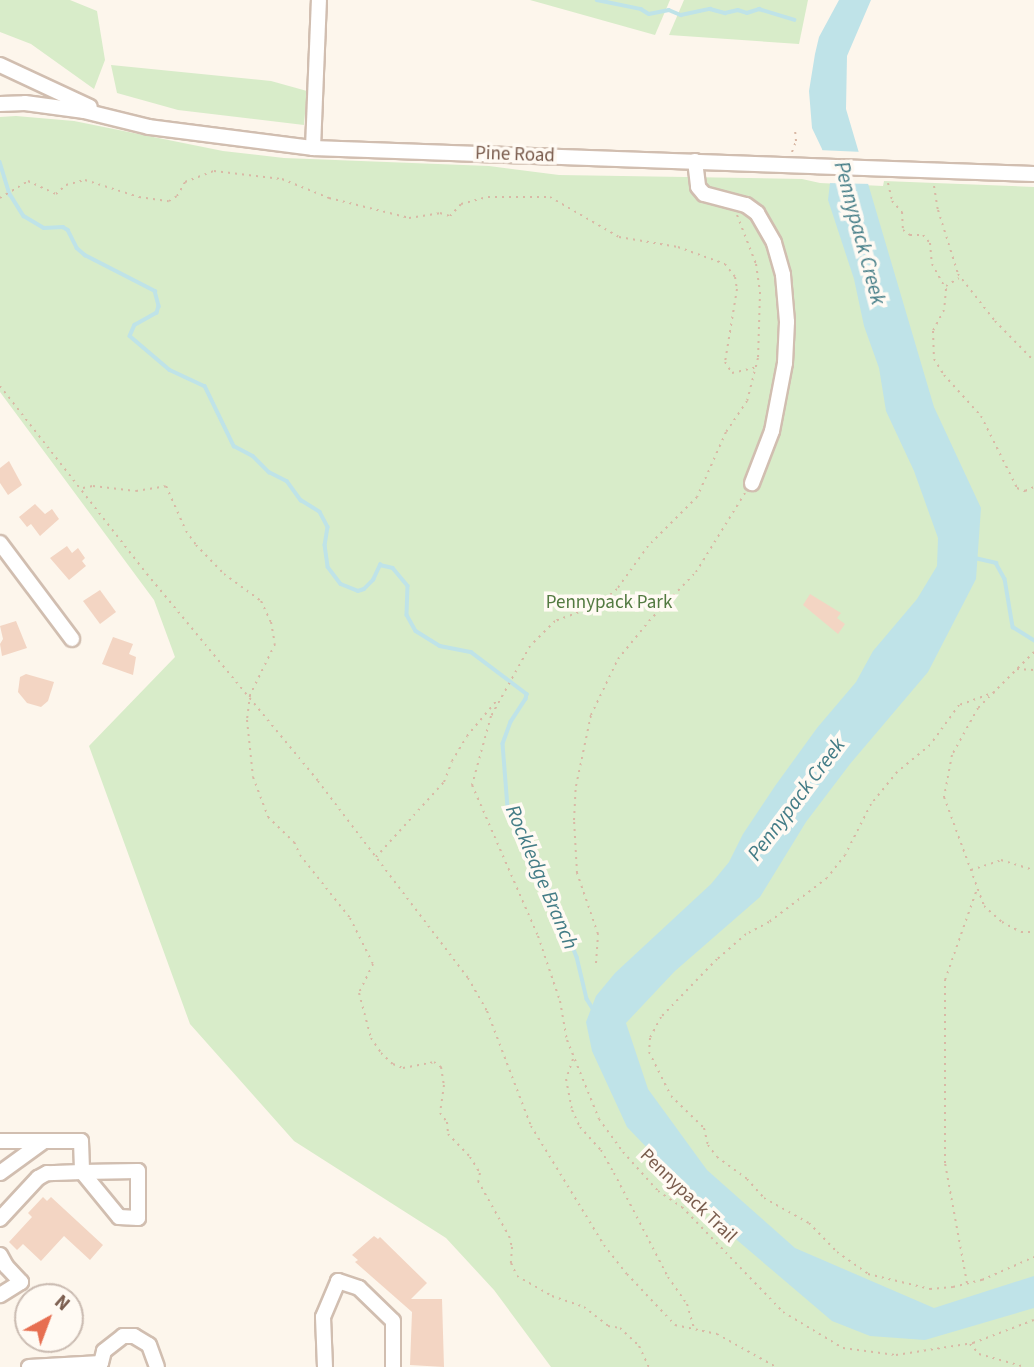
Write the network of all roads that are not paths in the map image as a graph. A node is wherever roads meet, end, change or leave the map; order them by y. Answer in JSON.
{"nodes":[{"id":1,"x":319,"y":0,"type":"edge"},
{"id":2,"x":0,"y":65,"type":"edge"},
{"id":3,"x":0,"y":104,"type":"edge"},
{"id":4,"x":110,"y":116,"type":"junction"},
{"id":5,"x":313,"y":148,"type":"junction"},
{"id":6,"x":695,"y":161,"type":"junction"},
{"id":7,"x":1034,"y":174,"type":"edge"},
{"id":8,"x":752,"y":483,"type":"road end"},
{"id":9,"x":0,"y":542,"type":"edge"},
{"id":10,"x":72,"y":639,"type":"dead end"},
{"id":11,"x":0,"y":1141,"type":"edge"},
{"id":12,"x":44,"y":1141,"type":"junction"},
{"id":13,"x":82,"y":1172,"type":"junction"},
{"id":14,"x":0,"y":1173,"type":"edge"},
{"id":15,"x":0,"y":1219,"type":"edge"},
{"id":16,"x":0,"y":1255,"type":"edge"},
{"id":17,"x":0,"y":1294,"type":"edge"},
{"id":18,"x":29,"y":1367,"type":"edge"},
{"id":19,"x":157,"y":1367,"type":"edge"},
{"id":20,"x":325,"y":1367,"type":"edge"},
{"id":21,"x":393,"y":1367,"type":"edge"}],
"edges":[{"from":1,"to":5,"type":"street"},
{"from":2,"to":4,"type":"street"},
{"from":3,"to":4,"type":"street","name":"Pine Road"},
{"from":4,"to":5,"type":"street","name":"Pine Road"},
{"from":5,"to":6,"type":"street","name":"Pine Road"},
{"from":6,"to":7,"type":"street","name":"Pine Road"},
{"from":6,"to":8,"type":"street"},
{"from":9,"to":10,"type":"street"},
{"from":11,"to":12,"type":"street"},
{"from":12,"to":13,"type":"street"},
{"from":12,"to":14,"type":"street"},
{"from":13,"to":13,"type":"street"},
{"from":13,"to":15,"type":"street"},
{"from":16,"to":17,"type":"street"},
{"from":18,"to":19,"type":"street"},
{"from":20,"to":21,"type":"street"}]}
